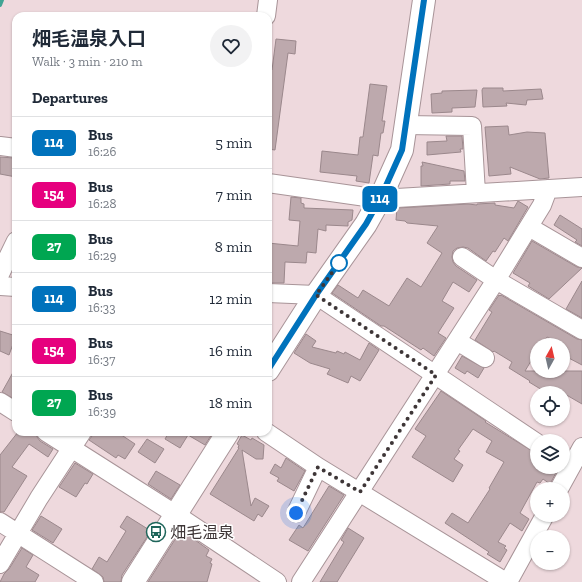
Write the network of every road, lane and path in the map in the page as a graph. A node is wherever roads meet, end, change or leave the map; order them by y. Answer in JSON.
{"nodes":[{"id":1,"x":268,"y":0,"type":"edge"},
{"id":2,"x":424,"y":0,"type":"edge"},
{"id":3,"x":266,"y":12,"type":"edge"},
{"id":4,"x":405,"y":125,"type":"junction"},
{"id":5,"x":0,"y":146,"type":"edge"},
{"id":6,"x":12,"y":148,"type":"edge"},
{"id":7,"x":272,"y":184,"type":"edge"},
{"id":8,"x":582,"y":187,"type":"edge"},
{"id":9,"x":548,"y":189,"type":"junction"},
{"id":10,"x":476,"y":193,"type":"junction"},
{"id":11,"x":380,"y":199,"type":"junction"},
{"id":12,"x":529,"y":227,"type":"junction"},
{"id":13,"x":12,"y":249,"type":"edge"},
{"id":14,"x":462,"y":257,"type":"dead end"},
{"id":15,"x":582,"y":258,"type":"edge"},
{"id":16,"x":0,"y":274,"type":"edge"},
{"id":17,"x":496,"y":280,"type":"junction"},
{"id":18,"x":0,"y":286,"type":"edge"},
{"id":19,"x":12,"y":287,"type":"edge"},
{"id":20,"x":272,"y":292,"type":"edge"},
{"id":21,"x":316,"y":295,"type":"junction"},
{"id":22,"x":582,"y":330,"type":"edge"},
{"id":23,"x":457,"y":341,"type":"junction"},
{"id":24,"x":486,"y":358,"type":"dead end"},
{"id":25,"x":272,"y":364,"type":"edge"},
{"id":26,"x":436,"y":375,"type":"junction"},
{"id":27,"x":0,"y":402,"type":"edge"},
{"id":28,"x":12,"y":410,"type":"edge"},
{"id":29,"x":52,"y":436,"type":"edge"},
{"id":30,"x":80,"y":436,"type":"edge"},
{"id":31,"x":225,"y":436,"type":"edge"},
{"id":32,"x":272,"y":436,"type":"edge"},
{"id":33,"x":530,"y":438,"type":"edge"},
{"id":34,"x":582,"y":447,"type":"edge"},
{"id":35,"x":72,"y":448,"type":"junction"},
{"id":36,"x":570,"y":461,"type":"edge"},
{"id":37,"x":318,"y":467,"type":"junction"},
{"id":38,"x":360,"y":492,"type":"junction"},
{"id":39,"x":296,"y":513,"type":"dead end"},
{"id":40,"x":175,"y":514,"type":"junction"},
{"id":41,"x":0,"y":522,"type":"edge"},
{"id":42,"x":541,"y":522,"type":"edge"},
{"id":43,"x":18,"y":533,"type":"junction"},
{"id":44,"x":0,"y":564,"type":"edge"},
{"id":45,"x":94,"y":582,"type":"edge"},
{"id":46,"x":133,"y":582,"type":"edge"},
{"id":47,"x":278,"y":582,"type":"edge"},
{"id":48,"x":301,"y":582,"type":"edge"},
{"id":49,"x":507,"y":582,"type":"edge"}],
"edges":[{"from":1,"to":3,"type":"street"},
{"from":2,"to":4,"type":"main road"},
{"from":4,"to":10,"type":"street"},
{"from":4,"to":11,"type":"main road"},
{"from":5,"to":6,"type":"street"},
{"from":7,"to":11,"type":"street"},
{"from":8,"to":9,"type":"street"},
{"from":9,"to":10,"type":"street"},
{"from":9,"to":12,"type":"street"},
{"from":10,"to":11,"type":"street"},
{"from":11,"to":21,"type":"main road"},
{"from":12,"to":15,"type":"street"},
{"from":12,"to":17,"type":"street"},
{"from":13,"to":16,"type":"street"},
{"from":14,"to":17,"type":"street"},
{"from":17,"to":22,"type":"street"},
{"from":17,"to":23,"type":"street"},
{"from":18,"to":19,"type":"street"},
{"from":20,"to":21,"type":"street"},
{"from":21,"to":25,"type":"main road"},
{"from":21,"to":26,"type":"street"},
{"from":23,"to":24,"type":"street"},
{"from":23,"to":26,"type":"street"},
{"from":26,"to":33,"type":"street"},
{"from":26,"to":38,"type":"street"},
{"from":27,"to":28,"type":"street"},
{"from":29,"to":35,"type":"street"},
{"from":30,"to":35,"type":"street"},
{"from":31,"to":40,"type":"main road"},
{"from":32,"to":37,"type":"street"},
{"from":34,"to":36,"type":"street"},
{"from":35,"to":40,"type":"street"},
{"from":35,"to":43,"type":"street"},
{"from":37,"to":38,"type":"street"},
{"from":37,"to":39,"type":"street"},
{"from":38,"to":48,"type":"street"},
{"from":38,"to":49,"type":"street"},
{"from":40,"to":46,"type":"main road"},
{"from":40,"to":47,"type":"street"},
{"from":41,"to":43,"type":"street"},
{"from":42,"to":49,"type":"street"},
{"from":43,"to":44,"type":"street"},
{"from":43,"to":45,"type":"street"}]}
